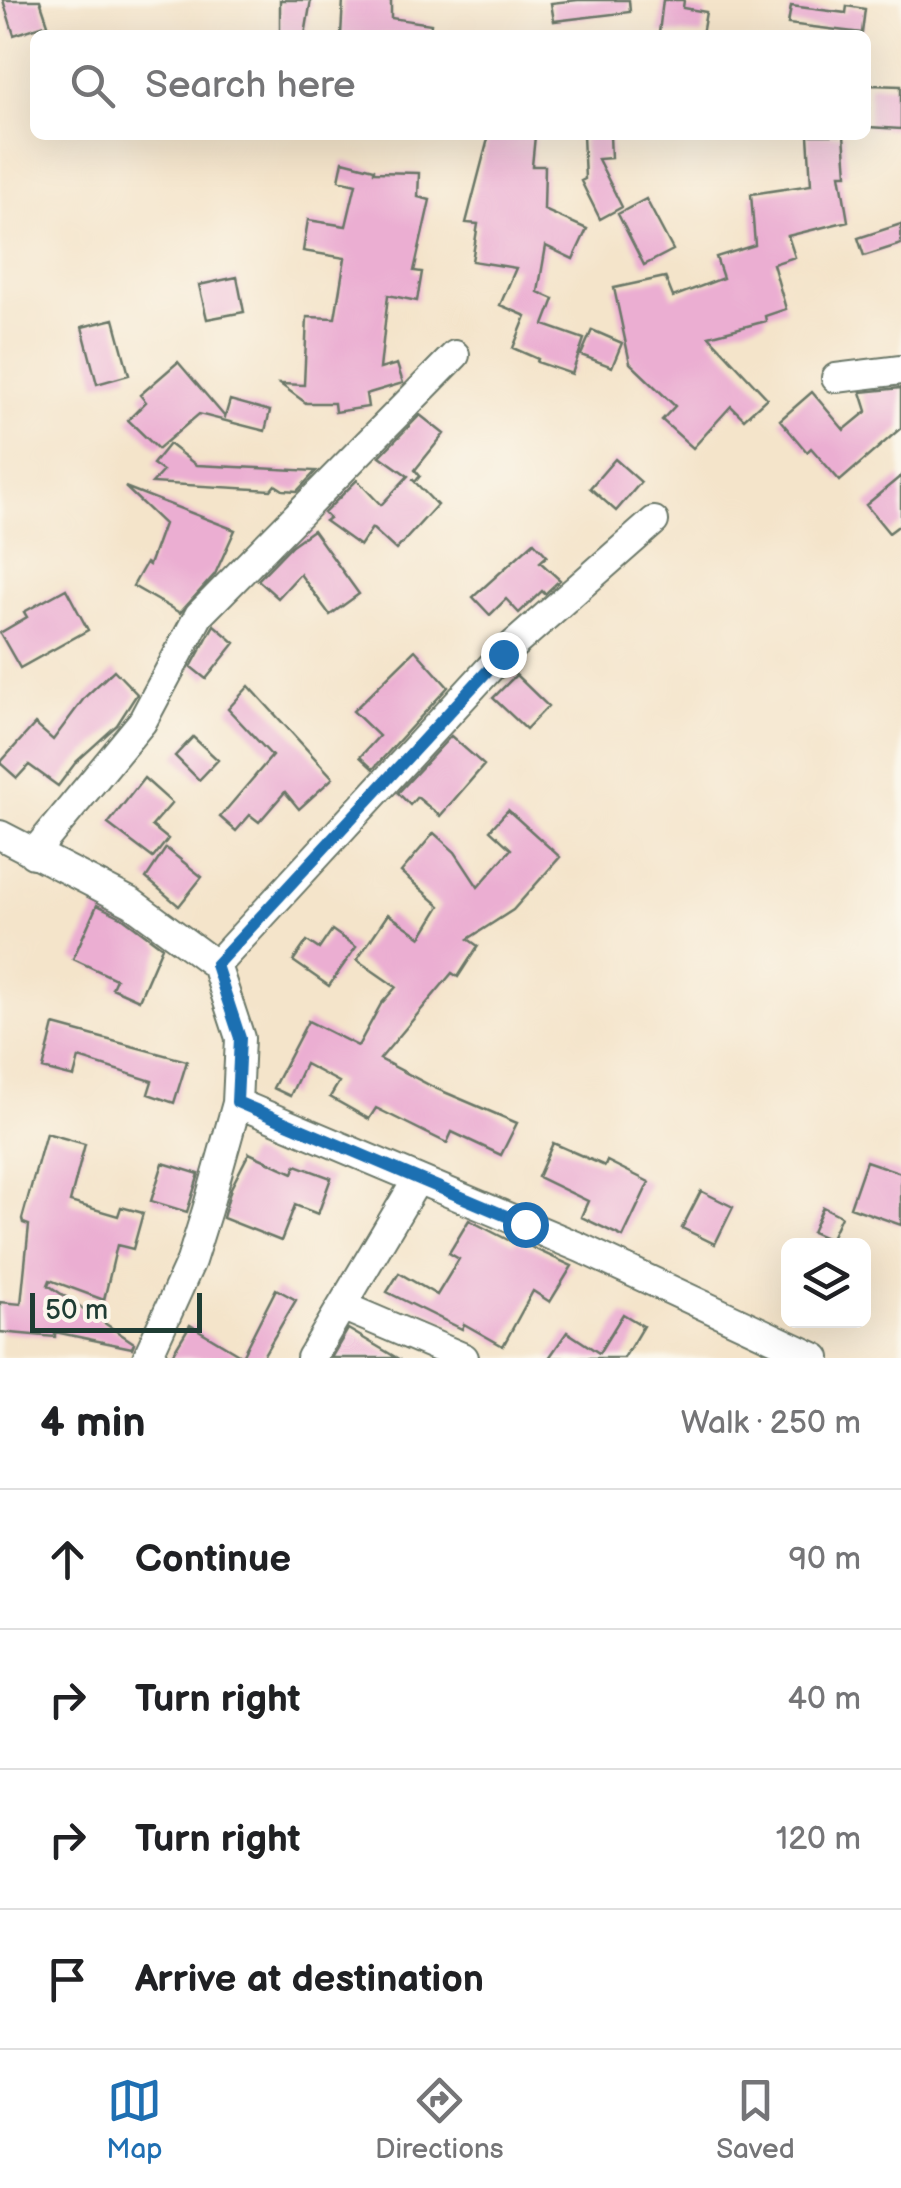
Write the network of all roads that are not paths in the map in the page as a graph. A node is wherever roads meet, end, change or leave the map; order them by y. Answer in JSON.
{"nodes":[{"id":1,"x":456,"y":354,"type":"dead end"},
{"id":2,"x":901,"y":370,"type":"edge"},
{"id":3,"x":836,"y":378,"type":"dead end"},
{"id":4,"x":654,"y":522,"type":"dead end"},
{"id":5,"x":0,"y":835,"type":"edge"},
{"id":6,"x":33,"y":854,"type":"junction"},
{"id":7,"x":216,"y":965,"type":"junction"},
{"id":8,"x":237,"y":1102,"type":"junction"},
{"id":9,"x":417,"y":1180,"type":"junction"},
{"id":10,"x":342,"y":1306,"type":"junction"},
{"id":11,"x":147,"y":1358,"type":"edge"},
{"id":12,"x":311,"y":1358,"type":"edge"},
{"id":13,"x":464,"y":1358,"type":"edge"},
{"id":14,"x":816,"y":1358,"type":"edge"}],
"edges":[{"from":1,"to":6,"type":"street"},
{"from":2,"to":3,"type":"street"},
{"from":4,"to":7,"type":"street"},
{"from":5,"to":6,"type":"street"},
{"from":6,"to":7,"type":"street"},
{"from":7,"to":8,"type":"street"},
{"from":8,"to":9,"type":"street"},
{"from":8,"to":11,"type":"street"},
{"from":9,"to":10,"type":"street"},
{"from":9,"to":14,"type":"street"},
{"from":10,"to":12,"type":"street"},
{"from":10,"to":13,"type":"street"}]}
